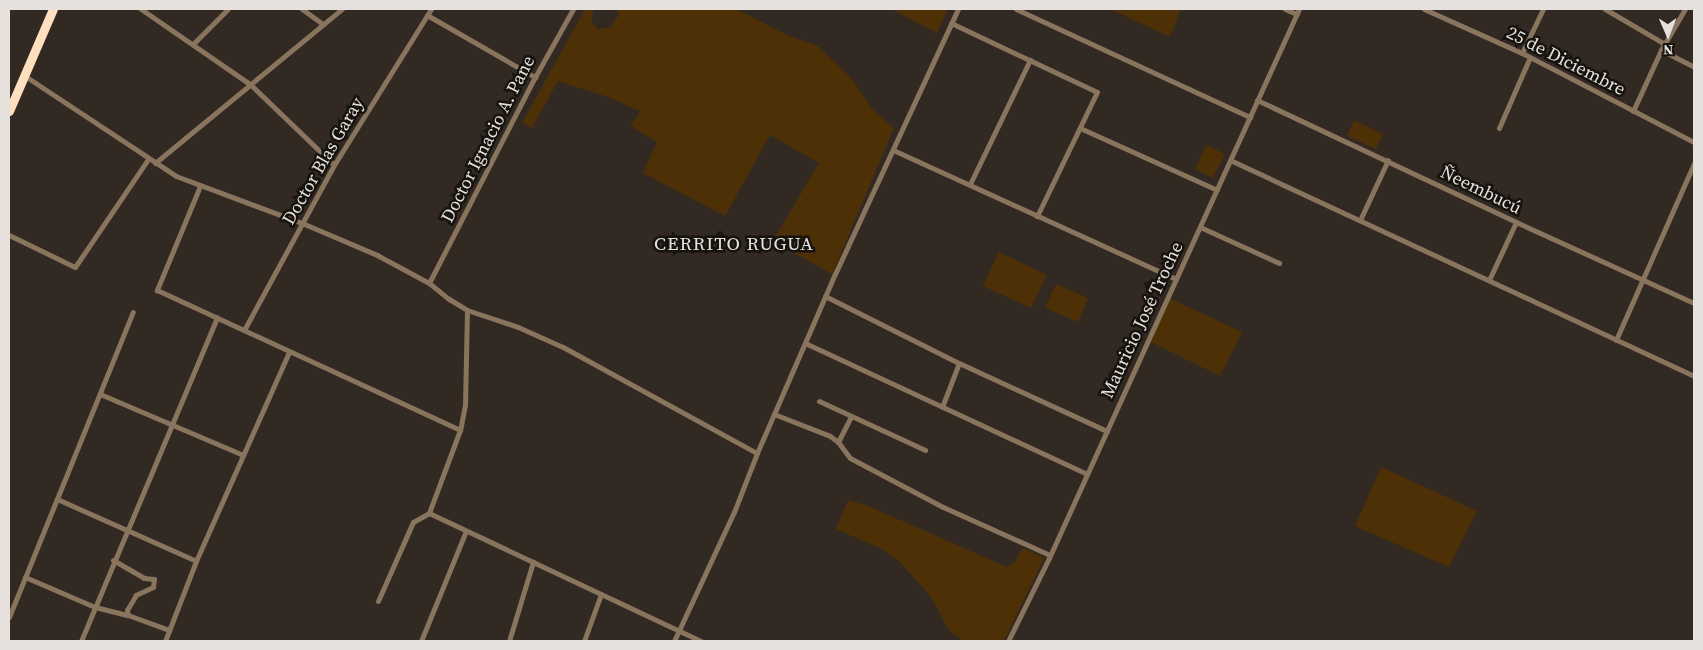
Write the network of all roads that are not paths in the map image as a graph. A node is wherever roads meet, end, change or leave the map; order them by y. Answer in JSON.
{"nodes":[{"id":1,"x":54,"y":9,"type":"edge"},
{"id":2,"x":141,"y":9,"type":"edge"},
{"id":3,"x":228,"y":9,"type":"edge"},
{"id":4,"x":302,"y":9,"type":"edge"},
{"id":5,"x":342,"y":9,"type":"edge"},
{"id":6,"x":431,"y":9,"type":"edge"},
{"id":7,"x":573,"y":9,"type":"edge"},
{"id":8,"x":958,"y":9,"type":"edge"},
{"id":9,"x":1016,"y":9,"type":"edge"},
{"id":10,"x":1285,"y":9,"type":"edge"},
{"id":11,"x":1424,"y":9,"type":"edge"},
{"id":12,"x":1543,"y":9,"type":"edge"},
{"id":13,"x":1605,"y":9,"type":"edge"},
{"id":14,"x":1685,"y":9,"type":"edge"},
{"id":15,"x":1298,"y":12,"type":"edge"},
{"id":16,"x":427,"y":15,"type":"junction"},
{"id":17,"x":951,"y":22,"type":"junction"},
{"id":18,"x":323,"y":24,"type":"junction"},
{"id":19,"x":193,"y":44,"type":"junction"},
{"id":20,"x":1664,"y":44,"type":"junction"},
{"id":21,"x":1661,"y":50,"type":"junction"},
{"id":22,"x":1522,"y":53,"type":"junction"},
{"id":23,"x":1530,"y":57,"type":"junction"},
{"id":24,"x":1030,"y":60,"type":"junction"},
{"id":25,"x":1694,"y":67,"type":"edge"},
{"id":26,"x":25,"y":76,"type":"junction"},
{"id":27,"x":535,"y":77,"type":"junction"},
{"id":28,"x":251,"y":85,"type":"junction"},
{"id":29,"x":1257,"y":100,"type":"junction"},
{"id":30,"x":9,"y":111,"type":"edge"},
{"id":31,"x":1633,"y":111,"type":"junction"},
{"id":32,"x":1250,"y":118,"type":"junction"},
{"id":33,"x":1080,"y":128,"type":"junction"},
{"id":34,"x":1499,"y":128,"type":"dead end"},
{"id":35,"x":1694,"y":142,"type":"edge"},
{"id":36,"x":892,"y":150,"type":"junction"},
{"id":37,"x":148,"y":159,"type":"junction"},
{"id":38,"x":1230,"y":160,"type":"junction"},
{"id":39,"x":1388,"y":160,"type":"junction"},
{"id":40,"x":154,"y":163,"type":"junction"},
{"id":41,"x":1694,"y":163,"type":"edge"},
{"id":42,"x":334,"y":165,"type":"junction"},
{"id":43,"x":970,"y":184,"type":"junction"},
{"id":44,"x":200,"y":186,"type":"junction"},
{"id":45,"x":1216,"y":190,"type":"junction"},
{"id":46,"x":1037,"y":216,"type":"junction"},
{"id":47,"x":1360,"y":220,"type":"junction"},
{"id":48,"x":1516,"y":222,"type":"junction"},
{"id":49,"x":302,"y":223,"type":"junction"},
{"id":50,"x":1200,"y":227,"type":"junction"},
{"id":51,"x":9,"y":235,"type":"edge"},
{"id":52,"x":1279,"y":263,"type":"dead end"},
{"id":53,"x":1176,"y":279,"type":"junction"},
{"id":54,"x":1489,"y":280,"type":"junction"},
{"id":55,"x":1644,"y":280,"type":"junction"},
{"id":56,"x":429,"y":283,"type":"junction"},
{"id":57,"x":825,"y":296,"type":"junction"},
{"id":58,"x":1694,"y":303,"type":"edge"},
{"id":59,"x":467,"y":310,"type":"junction"},
{"id":60,"x":133,"y":312,"type":"dead end"},
{"id":61,"x":217,"y":317,"type":"junction"},
{"id":62,"x":244,"y":330,"type":"junction"},
{"id":63,"x":1616,"y":340,"type":"junction"},
{"id":64,"x":805,"y":342,"type":"junction"},
{"id":65,"x":289,"y":352,"type":"junction"},
{"id":66,"x":959,"y":363,"type":"junction"},
{"id":67,"x":1694,"y":376,"type":"edge"},
{"id":68,"x":100,"y":394,"type":"junction"},
{"id":69,"x":818,"y":401,"type":"dead end"},
{"id":70,"x":942,"y":407,"type":"junction"},
{"id":71,"x":774,"y":414,"type":"junction"},
{"id":72,"x":851,"y":416,"type":"junction"},
{"id":73,"x":172,"y":424,"type":"junction"},
{"id":74,"x":460,"y":430,"type":"junction"},
{"id":75,"x":1106,"y":431,"type":"junction"},
{"id":76,"x":838,"y":442,"type":"junction"},
{"id":77,"x":925,"y":450,"type":"dead end"},
{"id":78,"x":757,"y":453,"type":"junction"},
{"id":79,"x":243,"y":455,"type":"junction"},
{"id":80,"x":1087,"y":474,"type":"junction"},
{"id":81,"x":57,"y":499,"type":"junction"},
{"id":82,"x":429,"y":513,"type":"junction"},
{"id":83,"x":127,"y":529,"type":"junction"},
{"id":84,"x":466,"y":530,"type":"junction"},
{"id":85,"x":1050,"y":555,"type":"junction"},
{"id":86,"x":113,"y":560,"type":"junction"},
{"id":87,"x":196,"y":561,"type":"junction"},
{"id":88,"x":533,"y":562,"type":"junction"},
{"id":89,"x":26,"y":577,"type":"junction"},
{"id":90,"x":601,"y":594,"type":"junction"},
{"id":91,"x":378,"y":601,"type":"dead end"},
{"id":92,"x":95,"y":607,"type":"junction"},
{"id":93,"x":128,"y":615,"type":"junction"},
{"id":94,"x":9,"y":617,"type":"edge"},
{"id":95,"x":169,"y":630,"type":"junction"},
{"id":96,"x":679,"y":631,"type":"junction"},
{"id":97,"x":81,"y":641,"type":"edge"},
{"id":98,"x":164,"y":641,"type":"edge"},
{"id":99,"x":421,"y":641,"type":"edge"},
{"id":100,"x":509,"y":641,"type":"edge"},
{"id":101,"x":584,"y":641,"type":"edge"},
{"id":102,"x":674,"y":641,"type":"edge"},
{"id":103,"x":702,"y":641,"type":"edge"},
{"id":104,"x":1008,"y":641,"type":"edge"}],
"edges":[{"from":1,"to":26,"type":"highway"},
{"from":2,"to":19,"type":"street"},
{"from":3,"to":19,"type":"street"},
{"from":4,"to":18,"type":"street"},
{"from":5,"to":18,"type":"street"},
{"from":6,"to":16,"type":"street","name":"Doctor Blas Garay"},
{"from":7,"to":27,"type":"street","name":"Doctor Ignacio A. Pane"},
{"from":8,"to":17,"type":"street"},
{"from":9,"to":32,"type":"street"},
{"from":10,"to":15,"type":"street"},
{"from":11,"to":22,"type":"street","name":"25 de Diciembre"},
{"from":12,"to":22,"type":"street"},
{"from":13,"to":20,"type":"street"},
{"from":14,"to":20,"type":"street"},
{"from":15,"to":29,"type":"street","name":"Mauricio José Troche"},
{"from":16,"to":27,"type":"street"},
{"from":16,"to":42,"type":"street","name":"Doctor Blas Garay"},
{"from":17,"to":24,"type":"street"},
{"from":17,"to":36,"type":"street"},
{"from":18,"to":28,"type":"street"},
{"from":19,"to":28,"type":"street"},
{"from":20,"to":21,"type":"street"},
{"from":21,"to":25,"type":"street"},
{"from":21,"to":31,"type":"street"},
{"from":22,"to":23,"type":"street","name":"25 de Diciembre"},
{"from":23,"to":31,"type":"street","name":"25 de Diciembre"},
{"from":23,"to":34,"type":"street"},
{"from":24,"to":33,"type":"street"},
{"from":24,"to":43,"type":"street"},
{"from":26,"to":30,"type":"highway"},
{"from":26,"to":37,"type":"street"},
{"from":27,"to":56,"type":"street","name":"Doctor Ignacio A. Pane"},
{"from":28,"to":40,"type":"street"},
{"from":28,"to":42,"type":"street"},
{"from":29,"to":32,"type":"street","name":"Mauricio José Troche"},
{"from":29,"to":39,"type":"street","name":"Ñeembucú"},
{"from":31,"to":35,"type":"street","name":"25 de Diciembre"},
{"from":32,"to":38,"type":"street","name":"Mauricio José Troche"},
{"from":33,"to":45,"type":"street"},
{"from":33,"to":46,"type":"street"},
{"from":36,"to":43,"type":"street"},
{"from":36,"to":57,"type":"street"},
{"from":37,"to":40,"type":"street"},
{"from":37,"to":51,"type":"street"},
{"from":38,"to":45,"type":"street","name":"Mauricio José Troche"},
{"from":38,"to":47,"type":"street"},
{"from":39,"to":47,"type":"street"},
{"from":39,"to":48,"type":"street","name":"Ñeembucú"},
{"from":40,"to":44,"type":"street"},
{"from":41,"to":55,"type":"street"},
{"from":42,"to":49,"type":"street","name":"Doctor Blas Garay"},
{"from":43,"to":46,"type":"street"},
{"from":44,"to":49,"type":"street"},
{"from":44,"to":61,"type":"street"},
{"from":45,"to":50,"type":"street","name":"Mauricio José Troche"},
{"from":46,"to":53,"type":"street"},
{"from":47,"to":54,"type":"street"},
{"from":48,"to":54,"type":"street"},
{"from":48,"to":55,"type":"street","name":"Ñeembucú"},
{"from":49,"to":56,"type":"street"},
{"from":49,"to":62,"type":"street","name":"Doctor Blas Garay"},
{"from":50,"to":52,"type":"street"},
{"from":50,"to":53,"type":"street","name":"Mauricio José Troche"},
{"from":53,"to":75,"type":"street","name":"Mauricio José Troche"},
{"from":54,"to":63,"type":"street"},
{"from":55,"to":58,"type":"street","name":"Ñeembucú"},
{"from":55,"to":63,"type":"street"},
{"from":56,"to":59,"type":"street"},
{"from":57,"to":64,"type":"street"},
{"from":57,"to":66,"type":"street"},
{"from":59,"to":74,"type":"street"},
{"from":59,"to":78,"type":"street"},
{"from":60,"to":68,"type":"street"},
{"from":61,"to":62,"type":"street"},
{"from":61,"to":73,"type":"street"},
{"from":62,"to":65,"type":"street"},
{"from":63,"to":67,"type":"street"},
{"from":64,"to":70,"type":"street"},
{"from":64,"to":71,"type":"street"},
{"from":65,"to":74,"type":"street"},
{"from":65,"to":79,"type":"street"},
{"from":66,"to":70,"type":"street"},
{"from":66,"to":75,"type":"street"},
{"from":68,"to":73,"type":"street"},
{"from":68,"to":81,"type":"street"},
{"from":69,"to":72,"type":"street"},
{"from":70,"to":80,"type":"street"},
{"from":71,"to":76,"type":"street"},
{"from":71,"to":78,"type":"street"},
{"from":72,"to":76,"type":"street"},
{"from":72,"to":77,"type":"street"},
{"from":73,"to":79,"type":"street"},
{"from":73,"to":83,"type":"street"},
{"from":74,"to":82,"type":"street"},
{"from":75,"to":80,"type":"street","name":"Mauricio José Troche"},
{"from":76,"to":85,"type":"street"},
{"from":78,"to":96,"type":"street"},
{"from":79,"to":87,"type":"street"},
{"from":80,"to":85,"type":"street","name":"Mauricio José Troche"},
{"from":81,"to":83,"type":"street"},
{"from":81,"to":89,"type":"street"},
{"from":82,"to":84,"type":"street"},
{"from":82,"to":91,"type":"street"},
{"from":83,"to":86,"type":"street"},
{"from":83,"to":87,"type":"street"},
{"from":84,"to":88,"type":"street"},
{"from":84,"to":99,"type":"street"},
{"from":85,"to":104,"type":"street","name":"Mauricio José Troche"},
{"from":86,"to":92,"type":"street"},
{"from":86,"to":93,"type":"street"},
{"from":87,"to":95,"type":"street"},
{"from":88,"to":90,"type":"street"},
{"from":88,"to":100,"type":"street"},
{"from":89,"to":92,"type":"street"},
{"from":89,"to":94,"type":"street"},
{"from":90,"to":96,"type":"street"},
{"from":90,"to":101,"type":"street"},
{"from":92,"to":93,"type":"street"},
{"from":92,"to":97,"type":"street"},
{"from":93,"to":95,"type":"street"},
{"from":95,"to":98,"type":"street"},
{"from":96,"to":102,"type":"street"},
{"from":96,"to":103,"type":"street"}]}
